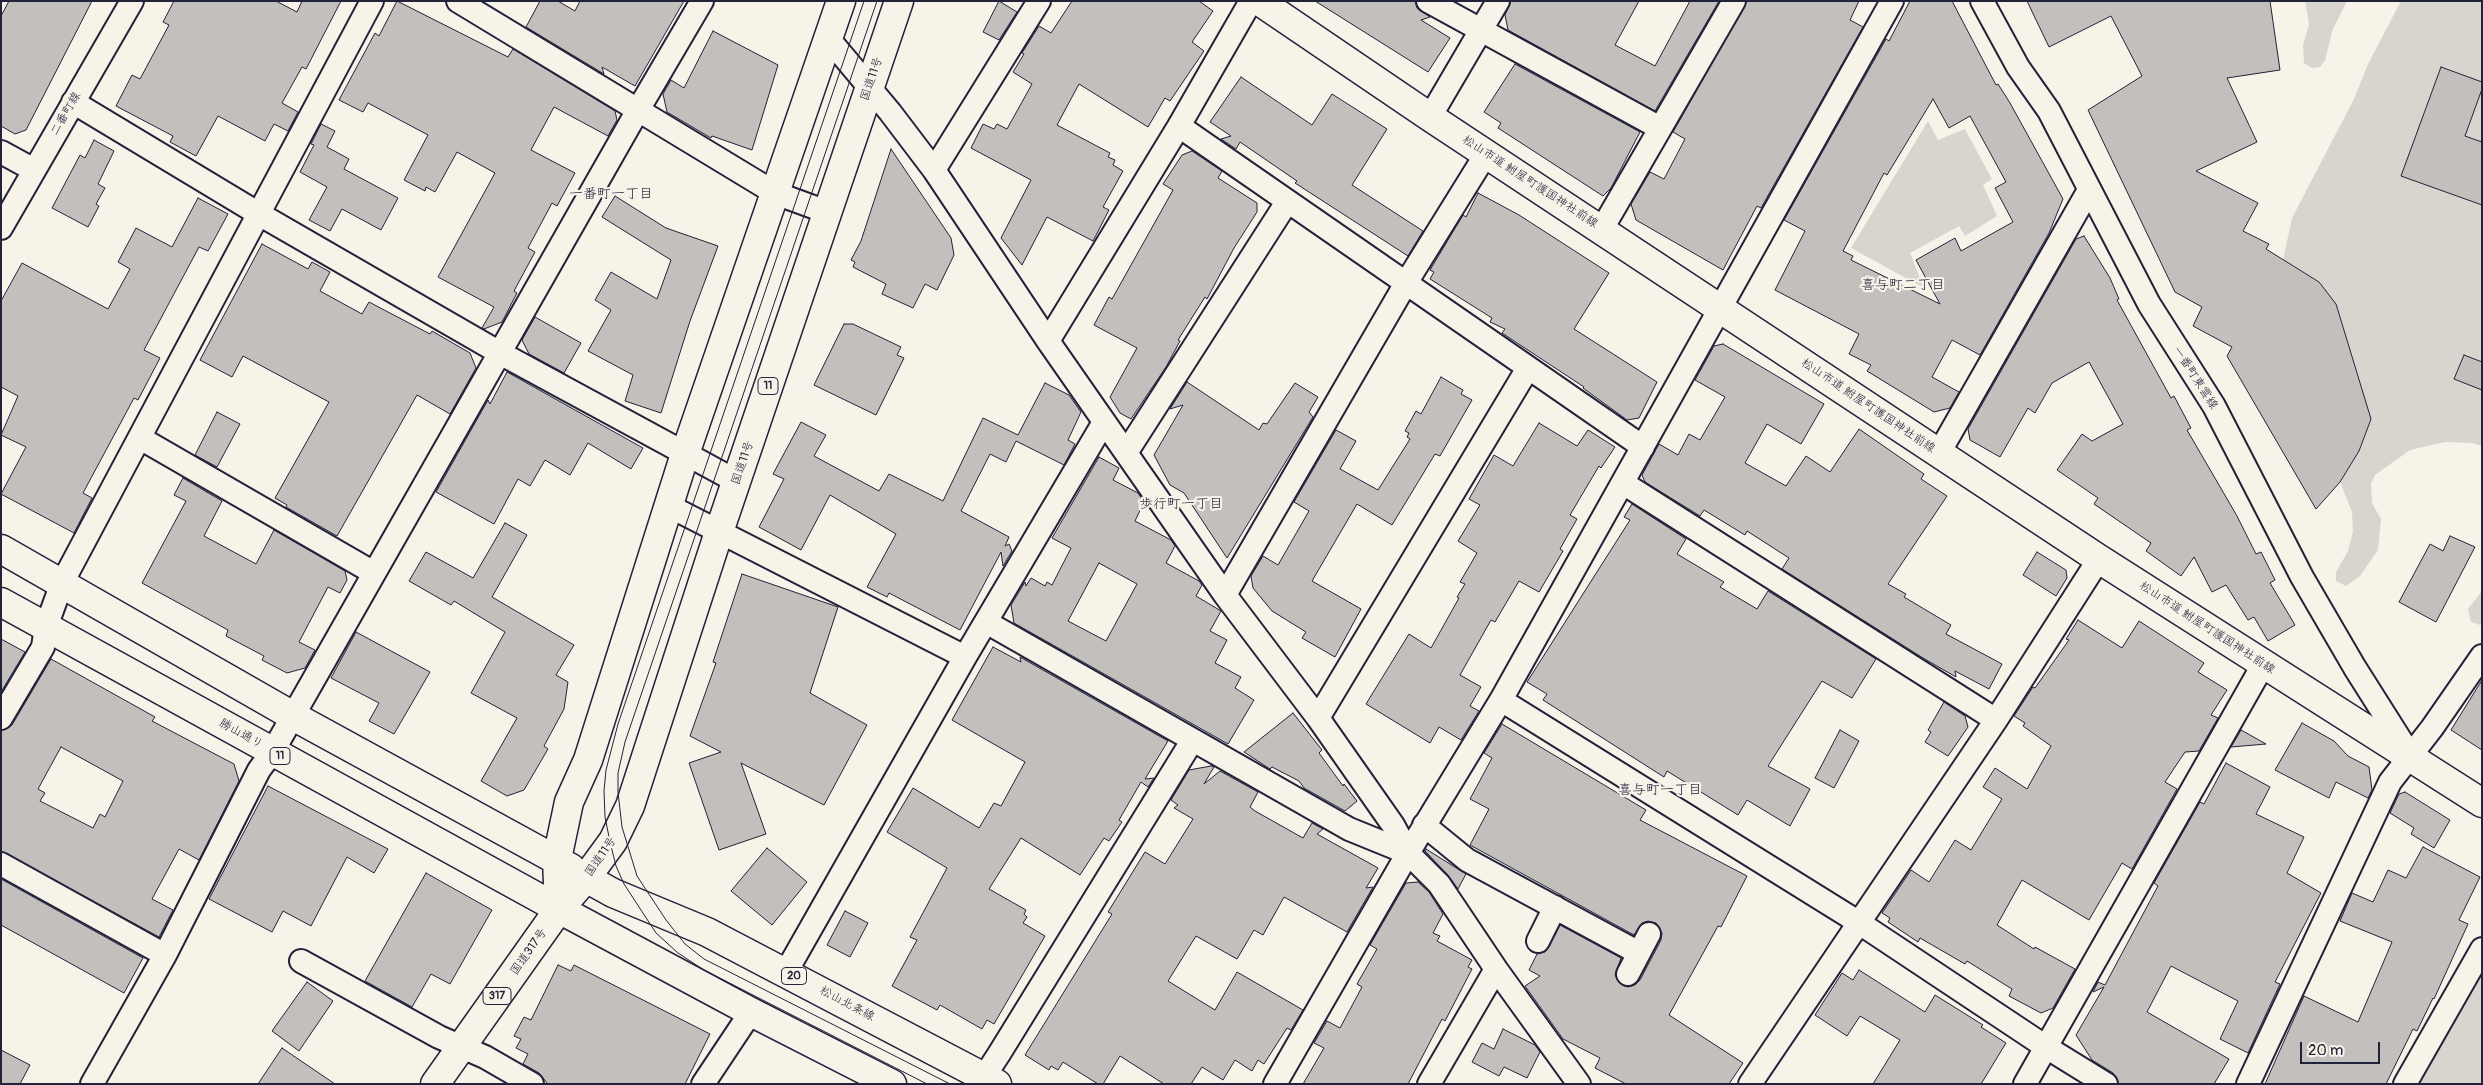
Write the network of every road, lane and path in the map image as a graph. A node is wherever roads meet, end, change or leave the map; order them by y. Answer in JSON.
{"nodes":[{"id":1,"x":132,"y":1,"type":"edge"},
{"id":2,"x":372,"y":1,"type":"edge"},
{"id":3,"x":458,"y":1,"type":"edge"},
{"id":4,"x":702,"y":1,"type":"edge"},
{"id":5,"x":841,"y":1,"type":"edge"},
{"id":6,"x":899,"y":1,"type":"edge"},
{"id":7,"x":1039,"y":1,"type":"edge"},
{"id":8,"x":1428,"y":1,"type":"edge"},
{"id":9,"x":1498,"y":1,"type":"edge"},
{"id":10,"x":1734,"y":1,"type":"edge"},
{"id":11,"x":1892,"y":1,"type":"edge"},
{"id":12,"x":1982,"y":1,"type":"edge"},
{"id":13,"x":1265,"y":3,"type":"edge"},
{"id":14,"x":1480,"y":32,"type":"junction"},
{"id":15,"x":828,"y":38,"type":"junction"},
{"id":16,"x":869,"y":87,"type":"junction"},
{"id":17,"x":73,"y":102,"type":"junction"},
{"id":18,"x":638,"y":110,"type":"junction"},
{"id":19,"x":1430,"y":117,"type":"junction"},
{"id":20,"x":1179,"y":126,"type":"junction"},
{"id":21,"x":1660,"y":128,"type":"junction"},
{"id":22,"x":1,"y":152,"type":"edge"},
{"id":23,"x":1486,"y":154,"type":"junction"},
{"id":24,"x":34,"y":170,"type":"junction"},
{"id":25,"x":934,"y":170,"type":"junction"},
{"id":26,"x":2089,"y":190,"type":"junction"},
{"id":27,"x":775,"y":193,"type":"junction"},
{"id":28,"x":1287,"y":202,"type":"junction"},
{"id":29,"x":827,"y":212,"type":"junction"},
{"id":30,"x":259,"y":214,"type":"junction"},
{"id":31,"x":1,"y":228,"type":"edge"},
{"id":32,"x":1602,"y":229,"type":"junction"},
{"id":33,"x":1406,"y":284,"type":"junction"},
{"id":34,"x":1720,"y":307,"type":"junction"},
{"id":35,"x":1048,"y":341,"type":"junction"},
{"id":36,"x":500,"y":353,"type":"junction"},
{"id":37,"x":1528,"y":368,"type":"junction"},
{"id":38,"x":1104,"y":422,"type":"junction"},
{"id":39,"x":140,"y":438,"type":"junction"},
{"id":40,"x":1643,"y":447,"type":"junction"},
{"id":41,"x":1126,"y":453,"type":"junction"},
{"id":42,"x":1939,"y":453,"type":"junction"},
{"id":43,"x":685,"y":454,"type":"junction"},
{"id":44,"x":736,"y":481,"type":"junction"},
{"id":45,"x":1624,"y":483,"type":"junction"},
{"id":46,"x":669,"y":506,"type":"junction"},
{"id":47,"x":719,"y":532,"type":"junction"},
{"id":48,"x":1,"y":549,"type":"edge"},
{"id":49,"x":2099,"y":559,"type":"junction"},
{"id":50,"x":374,"y":573,"type":"junction"},
{"id":51,"x":62,"y":583,"type":"junction"},
{"id":52,"x":1225,"y":595,"type":"junction"},
{"id":53,"x":1,"y":602,"type":"edge"},
{"id":54,"x":986,"y":622,"type":"junction"},
{"id":55,"x":46,"y":627,"type":"junction"},
{"id":56,"x":2482,"y":656,"type":"edge"},
{"id":57,"x":965,"y":657,"type":"junction"},
{"id":58,"x":2263,"y":665,"type":"junction"},
{"id":59,"x":1500,"y":700,"type":"junction"},
{"id":60,"x":292,"y":716,"type":"junction"},
{"id":61,"x":1,"y":718,"type":"edge"},
{"id":62,"x":1318,"y":718,"type":"junction"},
{"id":63,"x":1996,"y":720,"type":"junction"},
{"id":64,"x":1192,"y":741,"type":"junction"},
{"id":65,"x":273,"y":751,"type":"junction"},
{"id":66,"x":2410,"y":755,"type":"junction"},
{"id":67,"x":2482,"y":803,"type":"edge"},
{"id":68,"x":1424,"y":825,"type":"junction"},
{"id":69,"x":1408,"y":853,"type":"junction"},
{"id":70,"x":557,"y":859,"type":"junction"},
{"id":71,"x":1,"y":864,"type":"edge"},
{"id":72,"x":586,"y":878,"type":"junction"},
{"id":73,"x":1555,"y":907,"type":"junction"},
{"id":74,"x":559,"y":909,"type":"junction"},
{"id":75,"x":1858,"y":922,"type":"junction"},
{"id":76,"x":1538,"y":941,"type":"dead end"},
{"id":77,"x":2482,"y":949,"type":"edge"},
{"id":78,"x":164,"y":955,"type":"junction"},
{"id":79,"x":301,"y":961,"type":"dead end"},
{"id":80,"x":1496,"y":970,"type":"junction"},
{"id":81,"x":786,"y":972,"type":"junction"},
{"id":82,"x":1628,"y":974,"type":"dead end"},
{"id":83,"x":751,"y":1012,"type":"junction"},
{"id":84,"x":461,"y":1046,"type":"junction"},
{"id":85,"x":2046,"y":1047,"type":"junction"},
{"id":86,"x":990,"y":1080,"type":"edge"},
{"id":87,"x":92,"y":1084,"type":"edge"},
{"id":88,"x":435,"y":1084,"type":"edge"},
{"id":89,"x":532,"y":1084,"type":"edge"},
{"id":90,"x":703,"y":1084,"type":"edge"},
{"id":91,"x":892,"y":1084,"type":"edge"},
{"id":92,"x":1275,"y":1084,"type":"edge"},
{"id":93,"x":1429,"y":1084,"type":"edge"},
{"id":94,"x":1579,"y":1084,"type":"edge"},
{"id":95,"x":1750,"y":1084,"type":"edge"},
{"id":96,"x":2025,"y":1084,"type":"edge"},
{"id":97,"x":2106,"y":1084,"type":"edge"},
{"id":98,"x":2248,"y":1084,"type":"edge"},
{"id":99,"x":2404,"y":1084,"type":"edge"}],
"edges":[{"from":1,"to":17,"type":"street","name":"二番町線"},
{"from":2,"to":30,"type":"street"},
{"from":3,"to":18,"type":"street"},
{"from":4,"to":18,"type":"street"},
{"from":5,"to":15,"type":"main road"},
{"from":6,"to":16,"type":"main road","name":"国道11号","number":"11"},
{"from":7,"to":25,"type":"street"},
{"from":8,"to":14,"type":"street"},
{"from":9,"to":14,"type":"street"},
{"from":10,"to":21,"type":"street"},
{"from":11,"to":34,"type":"street"},
{"from":12,"to":26,"type":"street","name":"一番町東雲線"},
{"from":13,"to":19,"type":"main road","name":"松山市道 鮒屋町護国神社前線"},
{"from":13,"to":20,"type":"street"},
{"from":14,"to":19,"type":"street"},
{"from":14,"to":21,"type":"street"},
{"from":15,"to":16,"type":"street"},
{"from":15,"to":27,"type":"main road"},
{"from":16,"to":25,"type":"street"},
{"from":16,"to":29,"type":"main road","name":"国道11号","number":"11"},
{"from":17,"to":24,"type":"street","name":"二番町線"},
{"from":17,"to":30,"type":"street"},
{"from":18,"to":27,"type":"street"},
{"from":18,"to":36,"type":"street"},
{"from":19,"to":23,"type":"main road","name":"松山市道 鮒屋町護国神社前線"},
{"from":20,"to":28,"type":"street"},
{"from":20,"to":35,"type":"street"},
{"from":21,"to":32,"type":"street"},
{"from":22,"to":24,"type":"street"},
{"from":23,"to":32,"type":"main road","name":"松山市道 鮒屋町護国神社前線"},
{"from":23,"to":33,"type":"street"},
{"from":24,"to":31,"type":"street","name":"二番町線"},
{"from":25,"to":35,"type":"street"},
{"from":26,"to":42,"type":"street"},
{"from":26,"to":66,"type":"street","name":"一番町東雲線"},
{"from":27,"to":29,"type":"street"},
{"from":27,"to":43,"type":"main road"},
{"from":28,"to":33,"type":"street"},
{"from":28,"to":41,"type":"street"},
{"from":29,"to":44,"type":"main road","name":"国道11号","number":"11"},
{"from":30,"to":36,"type":"street"},
{"from":30,"to":39,"type":"street"},
{"from":32,"to":34,"type":"main road","name":"松山市道 鮒屋町護国神社前線"},
{"from":33,"to":37,"type":"street"},
{"from":33,"to":52,"type":"street"},
{"from":34,"to":40,"type":"street"},
{"from":34,"to":42,"type":"main road","name":"松山市道 鮒屋町護国神社前線"},
{"from":35,"to":38,"type":"street"},
{"from":36,"to":43,"type":"street"},
{"from":36,"to":50,"type":"street"},
{"from":37,"to":40,"type":"street"},
{"from":37,"to":62,"type":"street"},
{"from":38,"to":41,"type":"street"},
{"from":38,"to":54,"type":"street"},
{"from":39,"to":50,"type":"street"},
{"from":39,"to":51,"type":"street"},
{"from":40,"to":45,"type":"street"},
{"from":41,"to":52,"type":"street"},
{"from":42,"to":49,"type":"main road","name":"松山市道 鮒屋町護国神社前線"},
{"from":43,"to":44,"type":"street"},
{"from":43,"to":46,"type":"main road"},
{"from":44,"to":47,"type":"main road","name":"国道11号","number":"11"},
{"from":45,"to":59,"type":"street"},
{"from":45,"to":63,"type":"street"},
{"from":46,"to":47,"type":"street"},
{"from":46,"to":70,"type":"main road"},
{"from":47,"to":57,"type":"street"},
{"from":47,"to":72,"type":"main road","name":"国道11号","number":"11"},
{"from":48,"to":51,"type":"main road"},
{"from":49,"to":58,"type":"main road","name":"松山市道 鮒屋町護国神社前線"},
{"from":49,"to":63,"type":"street"},
{"from":50,"to":60,"type":"street"},
{"from":51,"to":55,"type":"street"},
{"from":51,"to":60,"type":"main road"},
{"from":52,"to":62,"type":"street"},
{"from":53,"to":55,"type":"main road","name":"勝山通り","number":"11"},
{"from":54,"to":57,"type":"street"},
{"from":54,"to":64,"type":"street"},
{"from":55,"to":61,"type":"street"},
{"from":55,"to":65,"type":"main road","name":"勝山通り","number":"11"},
{"from":56,"to":66,"type":"street"},
{"from":57,"to":81,"type":"street"},
{"from":58,"to":66,"type":"main road","name":"松山市道 鮒屋町護国神社前線"},
{"from":58,"to":85,"type":"street"},
{"from":59,"to":68,"type":"street"},
{"from":59,"to":75,"type":"street"},
{"from":60,"to":65,"type":"street"},
{"from":60,"to":70,"type":"main road"},
{"from":62,"to":69,"type":"street"},
{"from":63,"to":75,"type":"street"},
{"from":64,"to":69,"type":"street"},
{"from":64,"to":86,"type":"street"},
{"from":65,"to":74,"type":"main road","name":"勝山通り","number":"11"},
{"from":65,"to":78,"type":"street"},
{"from":66,"to":67,"type":"main road","name":"松山市道 鮒屋町護国神社前線"},
{"from":66,"to":98,"type":"street"},
{"from":68,"to":69,"type":"street"},
{"from":68,"to":73,"type":"street"},
{"from":69,"to":80,"type":"street"},
{"from":69,"to":92,"type":"street"},
{"from":70,"to":72,"type":"main road","name":"松山北条線"},
{"from":70,"to":74,"type":"main road"},
{"from":71,"to":78,"type":"street"},
{"from":72,"to":74,"type":"main road","name":"国道11号","number":"11"},
{"from":72,"to":81,"type":"main road","name":"松山北条線","number":"20"},
{"from":73,"to":76,"type":"street"},
{"from":73,"to":82,"type":"street"},
{"from":74,"to":83,"type":"main road"},
{"from":74,"to":84,"type":"main road","name":"国道317号","number":"317"},
{"from":75,"to":85,"type":"street"},
{"from":75,"to":95,"type":"street"},
{"from":77,"to":99,"type":"street"},
{"from":78,"to":87,"type":"street"},
{"from":79,"to":84,"type":"street"},
{"from":80,"to":93,"type":"street"},
{"from":80,"to":94,"type":"street"},
{"from":81,"to":86,"type":"main road","name":"松山北条線","number":"20"},
{"from":83,"to":90,"type":"street"},
{"from":83,"to":91,"type":"main road"},
{"from":84,"to":88,"type":"main road","name":"国道317号","number":"317"},
{"from":84,"to":89,"type":"street"},
{"from":85,"to":96,"type":"street"},
{"from":85,"to":97,"type":"street"}]}
